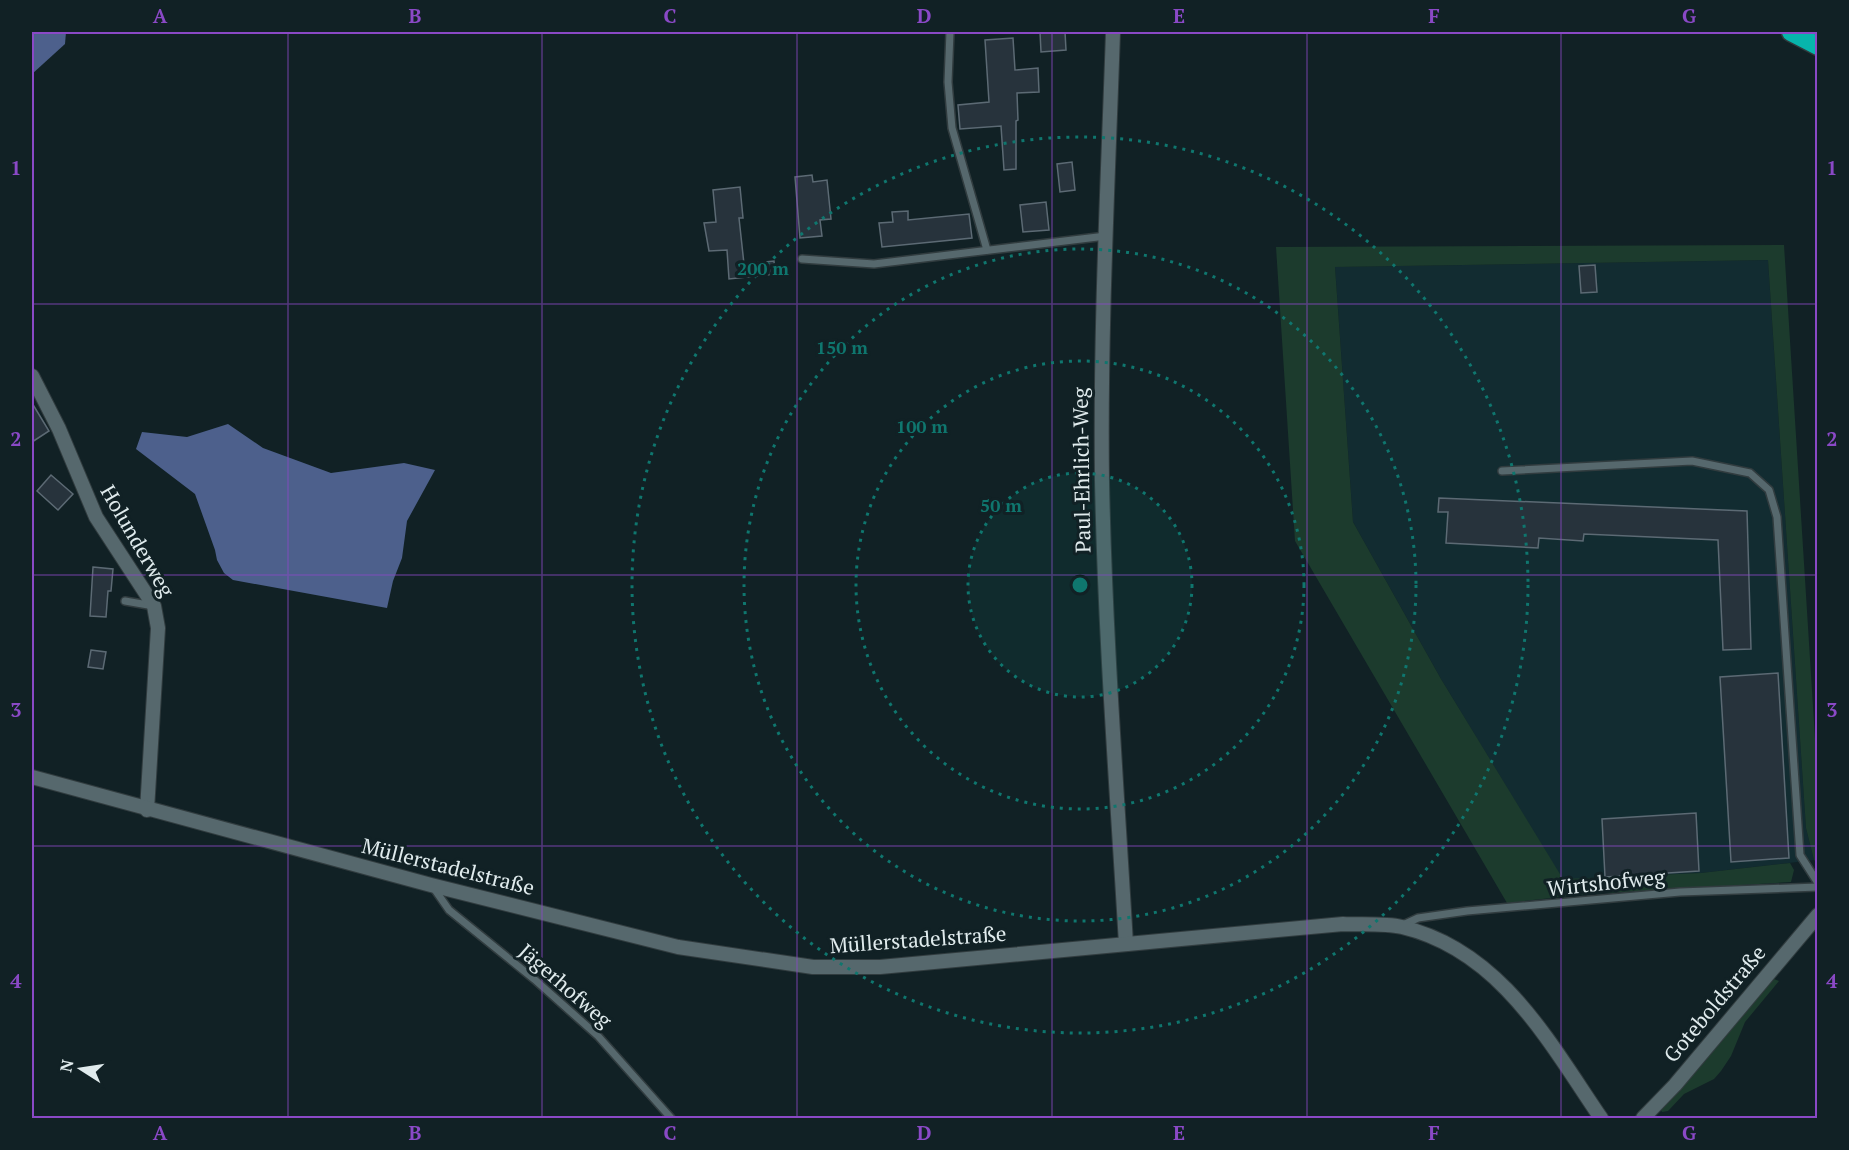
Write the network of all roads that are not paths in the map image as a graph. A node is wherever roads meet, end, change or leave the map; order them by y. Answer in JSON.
{"nodes":[{"id":1,"x":950,"y":32,"type":"edge"},
{"id":2,"x":1113,"y":32,"type":"edge"},
{"id":3,"x":1791,"y":32,"type":"edge"},
{"id":4,"x":1818,"y":46,"type":"edge"},
{"id":5,"x":1106,"y":236,"type":"junction"},
{"id":6,"x":987,"y":250,"type":"junction"},
{"id":7,"x":802,"y":259,"type":"dead end"},
{"id":8,"x":32,"y":376,"type":"edge"},
{"id":9,"x":1502,"y":471,"type":"dead end"},
{"id":10,"x":125,"y":601,"type":"dead end"},
{"id":11,"x":154,"y":606,"type":"junction"},
{"id":12,"x":32,"y":777,"type":"edge"},
{"id":13,"x":147,"y":810,"type":"junction"},
{"id":14,"x":431,"y":885,"type":"junction"},
{"id":15,"x":1818,"y":885,"type":"edge"},
{"id":16,"x":1818,"y":915,"type":"edge"},
{"id":17,"x":1401,"y":927,"type":"junction"},
{"id":18,"x":1126,"y":944,"type":"junction"},
{"id":19,"x":671,"y":1119,"type":"edge"},
{"id":20,"x":1601,"y":1119,"type":"edge"},
{"id":21,"x":1643,"y":1119,"type":"edge"}],
"edges":[{"from":1,"to":6,"type":"lane"},
{"from":2,"to":5,"type":"street","name":"Paul-Ehrlich-Weg"},
{"from":3,"to":4,"type":"highway"},
{"from":5,"to":6,"type":"lane"},
{"from":5,"to":18,"type":"street","name":"Paul-Ehrlich-Weg"},
{"from":6,"to":7,"type":"lane"},
{"from":8,"to":11,"type":"street","name":"Holunderweg"},
{"from":9,"to":15,"type":"lane"},
{"from":10,"to":11,"type":"lane"},
{"from":11,"to":13,"type":"street","name":"Holunderweg"},
{"from":12,"to":13,"type":"street","name":"Müllerstadelstraße"},
{"from":13,"to":14,"type":"street","name":"Müllerstadelstraße"},
{"from":14,"to":18,"type":"street","name":"Müllerstadelstraße"},
{"from":14,"to":19,"type":"lane","name":"Jägerhofweg"},
{"from":15,"to":17,"type":"lane","name":"Wirtshofweg"},
{"from":16,"to":21,"type":"street","name":"Goteboldstraße"},
{"from":17,"to":18,"type":"street","name":"Müllerstadelstraße"},
{"from":17,"to":20,"type":"street","name":"Müllerstadelstraße"}]}
